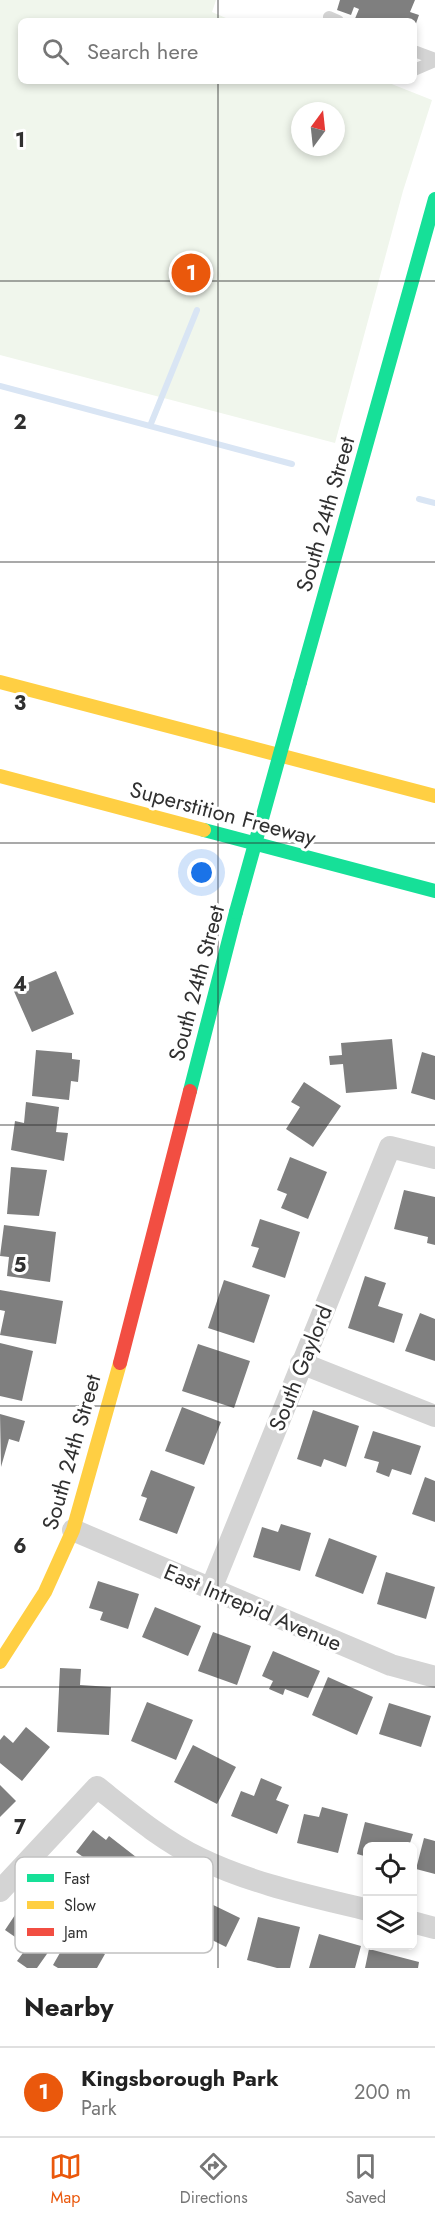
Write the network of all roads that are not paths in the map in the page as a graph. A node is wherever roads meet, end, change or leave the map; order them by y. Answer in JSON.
{"nodes":[{"id":1,"x":417,"y":52,"type":"edge"},
{"id":2,"x":435,"y":60,"type":"edge"},
{"id":3,"x":417,"y":69,"type":"edge"},
{"id":4,"x":435,"y":199,"type":"edge"},
{"id":5,"x":0,"y":682,"type":"edge"},
{"id":6,"x":0,"y":776,"type":"edge"},
{"id":7,"x":435,"y":796,"type":"edge"},
{"id":8,"x":435,"y":891,"type":"edge"},
{"id":9,"x":435,"y":1158,"type":"edge"},
{"id":10,"x":301,"y":1363,"type":"junction"},
{"id":11,"x":435,"y":1416,"type":"edge"},
{"id":12,"x":73,"y":1530,"type":"junction"},
{"id":13,"x":211,"y":1589,"type":"junction"},
{"id":14,"x":0,"y":1662,"type":"edge"},
{"id":15,"x":435,"y":1677,"type":"edge"},
{"id":16,"x":32,"y":1857,"type":"edge"},
{"id":17,"x":197,"y":1857,"type":"edge"},
{"id":18,"x":213,"y":1864,"type":"edge"},
{"id":19,"x":15,"y":1875,"type":"edge"},
{"id":20,"x":0,"y":1891,"type":"edge"},
{"id":21,"x":363,"y":1909,"type":"edge"},
{"id":22,"x":417,"y":1923,"type":"edge"},
{"id":23,"x":435,"y":1928,"type":"edge"}],
"edges":[{"from":1,"to":2,"type":"lane"},
{"from":2,"to":3,"type":"lane"},
{"from":4,"to":12,"type":"main road","name":"South 24th Street","bridge":true},
{"from":5,"to":7,"type":"main road"},
{"from":6,"to":8,"type":"main road","name":"Superstition Freeway"},
{"from":9,"to":10,"type":"street","name":"South Gaylord"},
{"from":10,"to":11,"type":"street"},
{"from":10,"to":13,"type":"street","name":"South Gaylord"},
{"from":12,"to":13,"type":"street","name":"East Intrepid Avenue"},
{"from":12,"to":14,"type":"main road","name":"South 24th Street"},
{"from":13,"to":15,"type":"street","name":"East Intrepid Avenue"},
{"from":16,"to":17,"type":"street"},
{"from":18,"to":21,"type":"street"},
{"from":19,"to":20,"type":"street"},
{"from":22,"to":23,"type":"street"}]}
